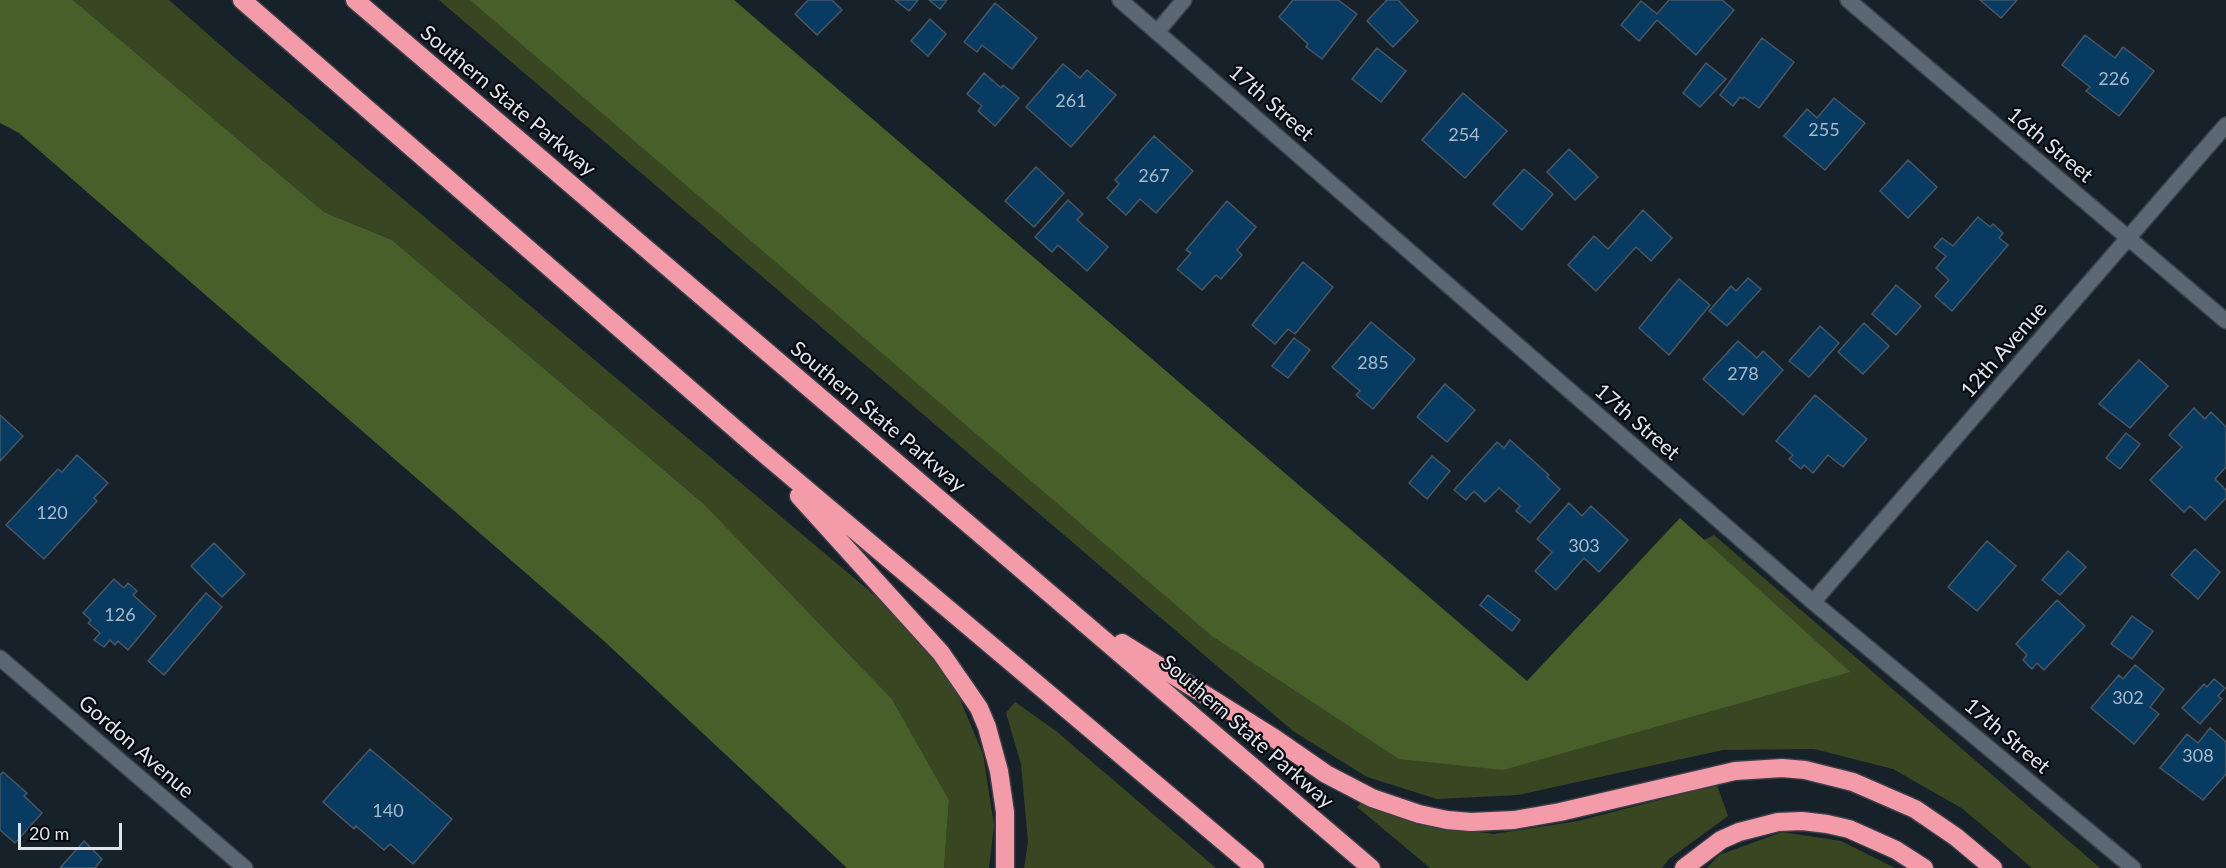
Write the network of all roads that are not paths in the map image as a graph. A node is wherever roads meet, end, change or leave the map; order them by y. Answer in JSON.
{"nodes":[{"id":1,"x":242,"y":0,"type":"edge"},
{"id":2,"x":355,"y":0,"type":"edge"},
{"id":3,"x":1120,"y":0,"type":"edge"},
{"id":4,"x":1184,"y":0,"type":"edge"},
{"id":5,"x":1848,"y":0,"type":"edge"},
{"id":6,"x":1157,"y":32,"type":"junction"},
{"id":7,"x":2226,"y":125,"type":"edge"},
{"id":8,"x":2128,"y":240,"type":"junction"},
{"id":9,"x":2226,"y":321,"type":"edge"},
{"id":10,"x":755,"y":446,"type":"junction"},
{"id":11,"x":1812,"y":602,"type":"junction"},
{"id":12,"x":1070,"y":610,"type":"junction"},
{"id":13,"x":0,"y":658,"type":"edge"},
{"id":14,"x":245,"y":868,"type":"edge"},
{"id":15,"x":1005,"y":868,"type":"edge"},
{"id":16,"x":1255,"y":868,"type":"edge"},
{"id":17,"x":1371,"y":868,"type":"edge"},
{"id":18,"x":1684,"y":868,"type":"edge"},
{"id":19,"x":1924,"y":868,"type":"edge"},
{"id":20,"x":1994,"y":868,"type":"edge"},
{"id":21,"x":2133,"y":868,"type":"edge"}],
"edges":[{"from":1,"to":10,"type":"highway"},
{"from":2,"to":12,"type":"highway","name":"Southern State Parkway"},
{"from":3,"to":6,"type":"street","name":"17th Street"},
{"from":4,"to":6,"type":"street"},
{"from":5,"to":8,"type":"street","name":"16th Street"},
{"from":6,"to":11,"type":"street","name":"17th Street"},
{"from":7,"to":8,"type":"street","name":"12th Avenue"},
{"from":8,"to":9,"type":"street","name":"16th Street"},
{"from":8,"to":11,"type":"street","name":"12th Avenue"},
{"from":10,"to":15,"type":"highway"},
{"from":10,"to":16,"type":"highway"},
{"from":11,"to":21,"type":"street","name":"17th Street"},
{"from":12,"to":17,"type":"highway","name":"Southern State Parkway"},
{"from":12,"to":20,"type":"highway"},
{"from":13,"to":14,"type":"street","name":"Gordon Avenue"},
{"from":18,"to":19,"type":"highway"}]}
